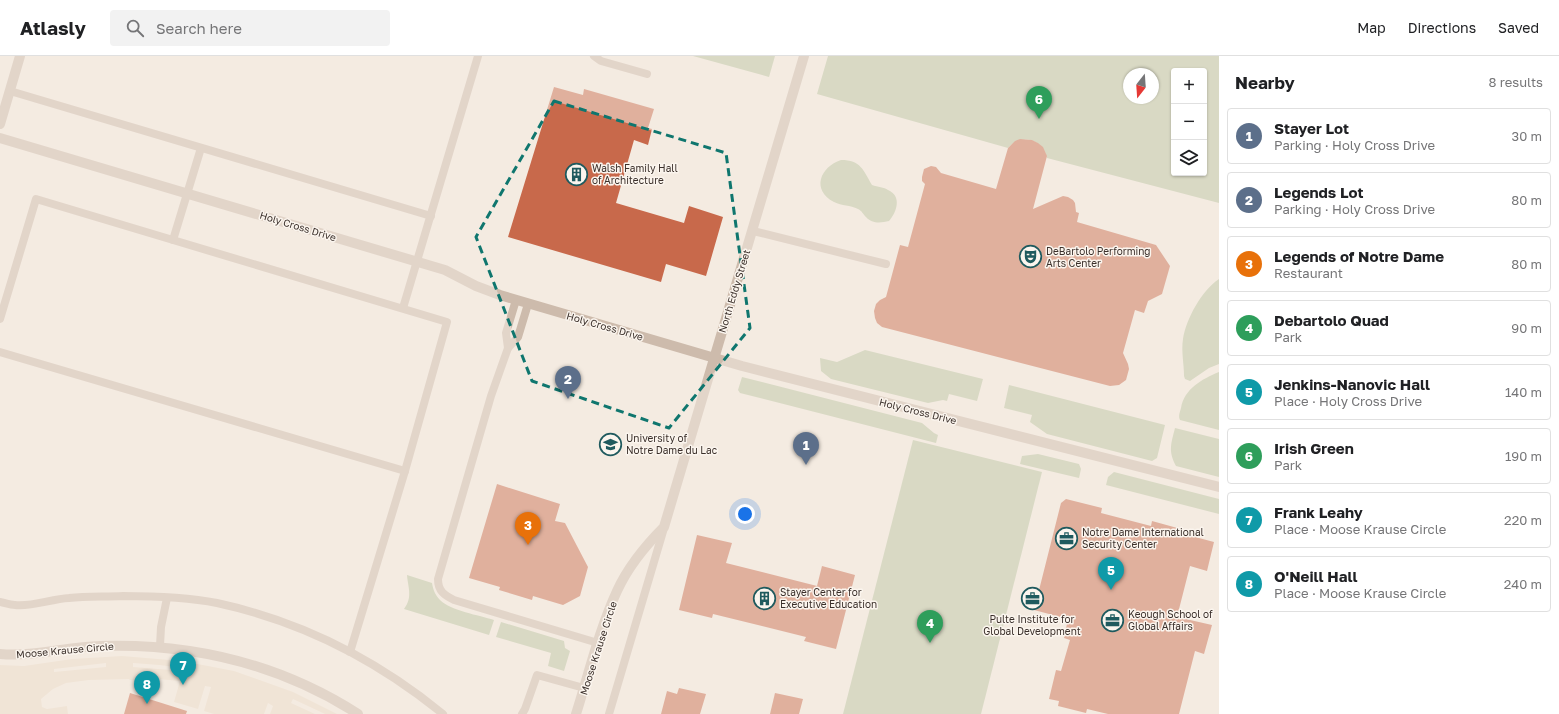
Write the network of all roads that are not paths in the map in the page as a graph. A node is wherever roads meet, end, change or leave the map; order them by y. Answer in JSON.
{"nodes":[{"id":1,"x":20,"y":56,"type":"edge"},
{"id":2,"x":478,"y":56,"type":"edge"},
{"id":3,"x":594,"y":56,"type":"edge"},
{"id":4,"x":804,"y":56,"type":"edge"},
{"id":5,"x":647,"y":74,"type":"dead end"},
{"id":6,"x":10,"y":91,"type":"junction"},
{"id":7,"x":0,"y":124,"type":"edge"},
{"id":8,"x":0,"y":138,"type":"edge"},
{"id":9,"x":201,"y":148,"type":"junction"},
{"id":10,"x":187,"y":193,"type":"junction"},
{"id":11,"x":431,"y":216,"type":"junction"},
{"id":12,"x":752,"y":231,"type":"junction"},
{"id":13,"x":173,"y":240,"type":"junction"},
{"id":14,"x":417,"y":262,"type":"junction"},
{"id":15,"x":886,"y":264,"type":"dead end"},
{"id":16,"x":516,"y":300,"type":"junction"},
{"id":17,"x":528,"y":304,"type":"junction"},
{"id":18,"x":403,"y":308,"type":"junction"},
{"id":19,"x":0,"y":319,"type":"edge"},
{"id":20,"x":508,"y":348,"type":"junction"},
{"id":21,"x":0,"y":352,"type":"edge"},
{"id":22,"x":714,"y":358,"type":"junction"},
{"id":23,"x":405,"y":471,"type":"junction"},
{"id":24,"x":1219,"y":487,"type":"edge"},
{"id":25,"x":664,"y":527,"type":"junction"},
{"id":26,"x":167,"y":598,"type":"junction"},
{"id":27,"x":0,"y":602,"type":"edge"},
{"id":28,"x":598,"y":643,"type":"junction"},
{"id":29,"x":160,"y":646,"type":"junction"},
{"id":30,"x":350,"y":652,"type":"junction"},
{"id":31,"x":0,"y":654,"type":"edge"},
{"id":32,"x":584,"y":688,"type":"junction"},
{"id":33,"x":358,"y":714,"type":"edge"},
{"id":34,"x":443,"y":714,"type":"edge"},
{"id":35,"x":522,"y":714,"type":"edge"},
{"id":36,"x":576,"y":714,"type":"edge"},
{"id":37,"x":609,"y":714,"type":"edge"}],
"edges":[{"from":1,"to":6,"type":"street"},
{"from":2,"to":11,"type":"lane"},
{"from":3,"to":5,"type":"lane"},
{"from":4,"to":12,"type":"street","name":"North Eddy Street"},
{"from":6,"to":7,"type":"street"},
{"from":6,"to":9,"type":"lane"},
{"from":8,"to":10,"type":"street","name":"Holy Cross Drive"},
{"from":9,"to":10,"type":"lane"},
{"from":9,"to":11,"type":"lane"},
{"from":10,"to":13,"type":"lane"},
{"from":10,"to":14,"type":"street","name":"Holy Cross Drive"},
{"from":11,"to":14,"type":"lane"},
{"from":12,"to":15,"type":"lane"},
{"from":12,"to":22,"type":"street","name":"North Eddy Street"},
{"from":13,"to":18,"type":"lane"},
{"from":13,"to":19,"type":"lane"},
{"from":14,"to":16,"type":"street","name":"Holy Cross Drive"},
{"from":14,"to":18,"type":"lane"},
{"from":16,"to":17,"type":"street","name":"Holy Cross Drive"},
{"from":16,"to":20,"type":"lane"},
{"from":17,"to":20,"type":"lane"},
{"from":17,"to":22,"type":"street","name":"Holy Cross Drive"},
{"from":18,"to":23,"type":"lane"},
{"from":20,"to":28,"type":"lane"},
{"from":21,"to":23,"type":"lane"},
{"from":22,"to":24,"type":"street","name":"Holy Cross Drive"},
{"from":22,"to":25,"type":"street","name":"North Eddy Street"},
{"from":23,"to":30,"type":"lane"},
{"from":25,"to":28,"type":"street","name":"Moose Krause Circle"},
{"from":25,"to":37,"type":"lane"},
{"from":26,"to":27,"type":"lane"},
{"from":26,"to":29,"type":"lane"},
{"from":26,"to":30,"type":"lane"},
{"from":28,"to":32,"type":"street","name":"Moose Krause Circle"},
{"from":29,"to":31,"type":"street","name":"Moose Krause Circle"},
{"from":29,"to":33,"type":"street","name":"Moose Krause Circle"},
{"from":30,"to":34,"type":"lane"},
{"from":32,"to":35,"type":"lane"},
{"from":32,"to":36,"type":"street","name":"Moose Krause Circle"}]}
